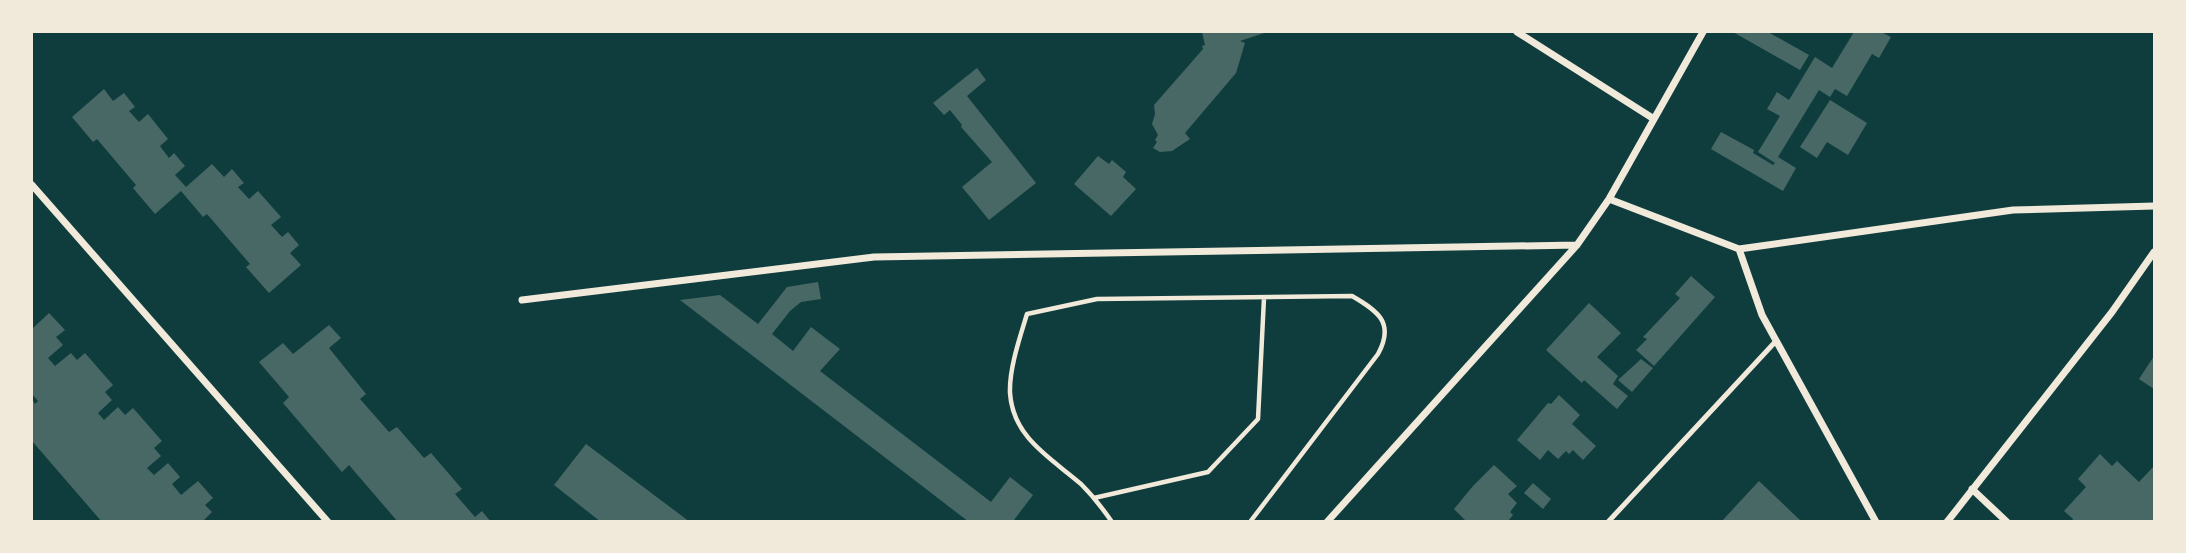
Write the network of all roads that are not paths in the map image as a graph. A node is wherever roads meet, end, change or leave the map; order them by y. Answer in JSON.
{"nodes":[{"id":1,"x":1517,"y":32,"type":"edge"},
{"id":2,"x":1703,"y":32,"type":"edge"},
{"id":3,"x":1654,"y":119,"type":"junction"},
{"id":4,"x":32,"y":185,"type":"edge"},
{"id":5,"x":1609,"y":199,"type":"junction"},
{"id":6,"x":2154,"y":206,"type":"edge"},
{"id":7,"x":1577,"y":245,"type":"junction"},
{"id":8,"x":1739,"y":249,"type":"junction"},
{"id":9,"x":2154,"y":252,"type":"edge"},
{"id":10,"x":522,"y":300,"type":"dead end"},
{"id":11,"x":1776,"y":341,"type":"junction"},
{"id":12,"x":1972,"y":489,"type":"junction"},
{"id":13,"x":328,"y":522,"type":"edge"},
{"id":14,"x":1327,"y":522,"type":"edge"},
{"id":15,"x":1608,"y":522,"type":"edge"},
{"id":16,"x":1876,"y":522,"type":"edge"},
{"id":17,"x":1947,"y":522,"type":"edge"},
{"id":18,"x":2007,"y":522,"type":"edge"}],
"edges":[{"from":1,"to":3,"type":"street"},
{"from":2,"to":3,"type":"street"},
{"from":3,"to":5,"type":"street"},
{"from":4,"to":13,"type":"street"},
{"from":5,"to":7,"type":"street"},
{"from":5,"to":8,"type":"street"},
{"from":6,"to":8,"type":"street"},
{"from":7,"to":10,"type":"street"},
{"from":7,"to":14,"type":"street"},
{"from":8,"to":11,"type":"street"},
{"from":9,"to":12,"type":"street"},
{"from":11,"to":15,"type":"lane"},
{"from":11,"to":16,"type":"street"},
{"from":12,"to":17,"type":"street"},
{"from":12,"to":18,"type":"street"}]}
